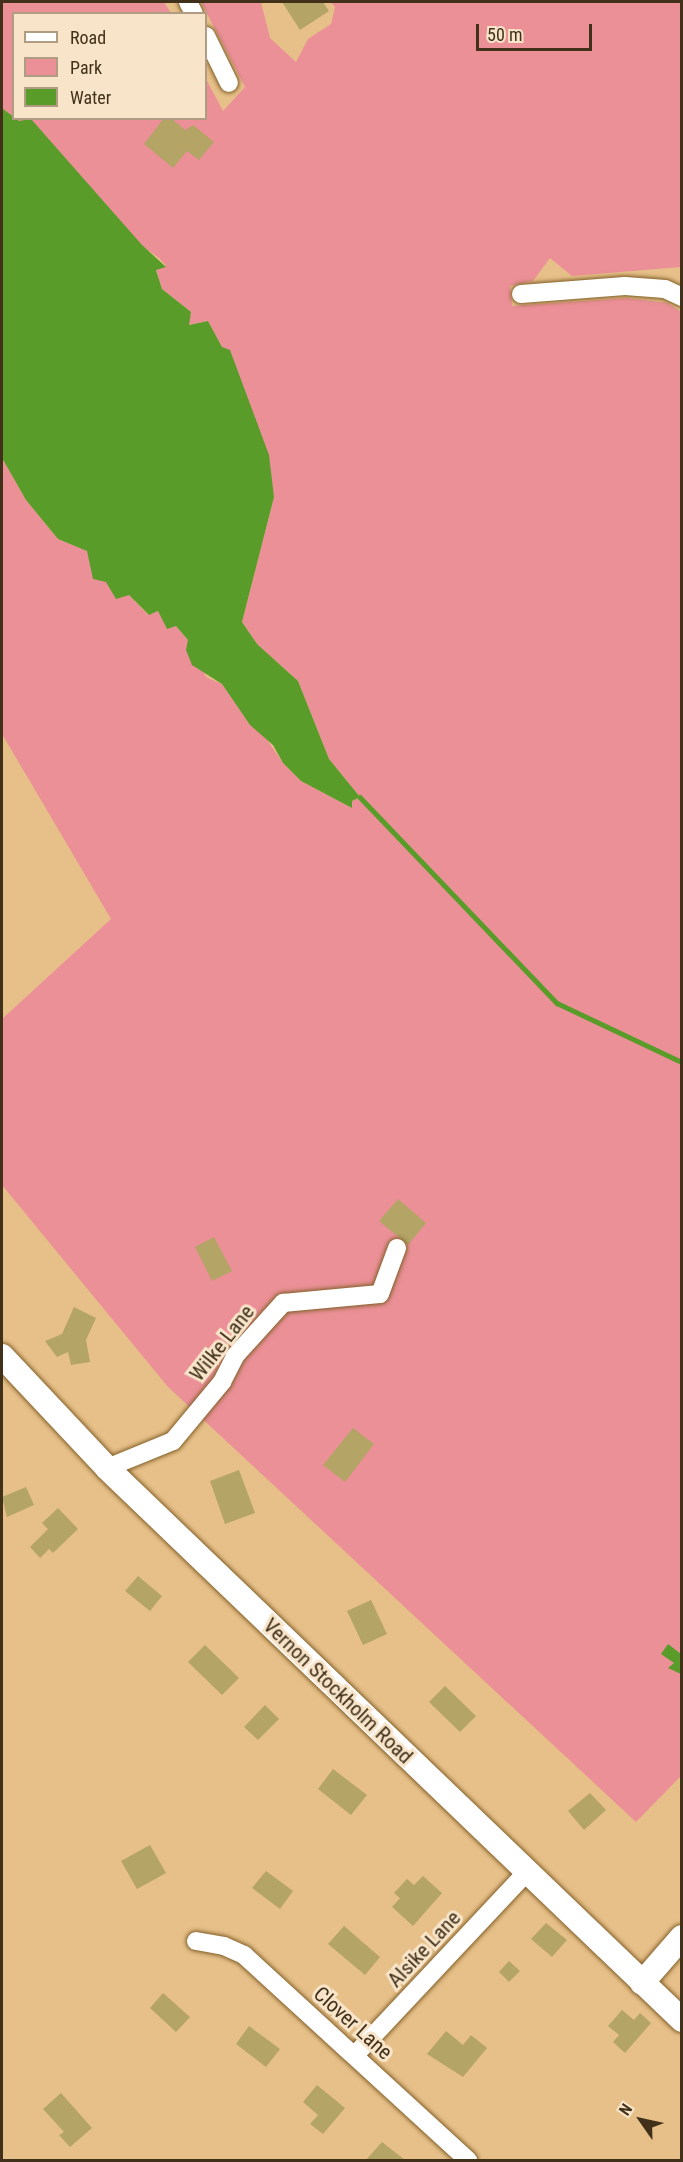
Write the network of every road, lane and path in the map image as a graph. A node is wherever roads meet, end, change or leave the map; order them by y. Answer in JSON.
{"nodes":[{"id":1,"x":207,"y":38,"type":"edge"},
{"id":2,"x":230,"y":84,"type":"dead end"},
{"id":3,"x":520,"y":294,"type":"dead end"},
{"id":4,"x":681,"y":297,"type":"edge"},
{"id":5,"x":397,"y":1248,"type":"dead end"},
{"id":6,"x":2,"y":1356,"type":"edge"},
{"id":7,"x":107,"y":1467,"type":"junction"},
{"id":8,"x":526,"y":1873,"type":"junction"},
{"id":9,"x":681,"y":1937,"type":"edge"},
{"id":10,"x":196,"y":1941,"type":"dead end"},
{"id":11,"x":642,"y":1983,"type":"junction"},
{"id":12,"x":681,"y":2020,"type":"edge"},
{"id":13,"x":355,"y":2055,"type":"junction"},
{"id":14,"x":468,"y":2160,"type":"edge"}],
"edges":[{"from":1,"to":2,"type":"street"},
{"from":3,"to":4,"type":"street"},
{"from":5,"to":7,"type":"street","name":"Wilke Lane"},
{"from":6,"to":7,"type":"main road","name":"Vernon Stockholm Road"},
{"from":7,"to":8,"type":"main road","name":"Vernon Stockholm Road"},
{"from":8,"to":11,"type":"main road","name":"Vernon Stockholm Road"},
{"from":8,"to":13,"type":"street","name":"Alsike Lane"},
{"from":9,"to":11,"type":"main road"},
{"from":10,"to":13,"type":"street","name":"Clover Lane"},
{"from":11,"to":12,"type":"main road","name":"Vernon Stockholm Road"},
{"from":13,"to":14,"type":"street","name":"Clover Lane"}]}
